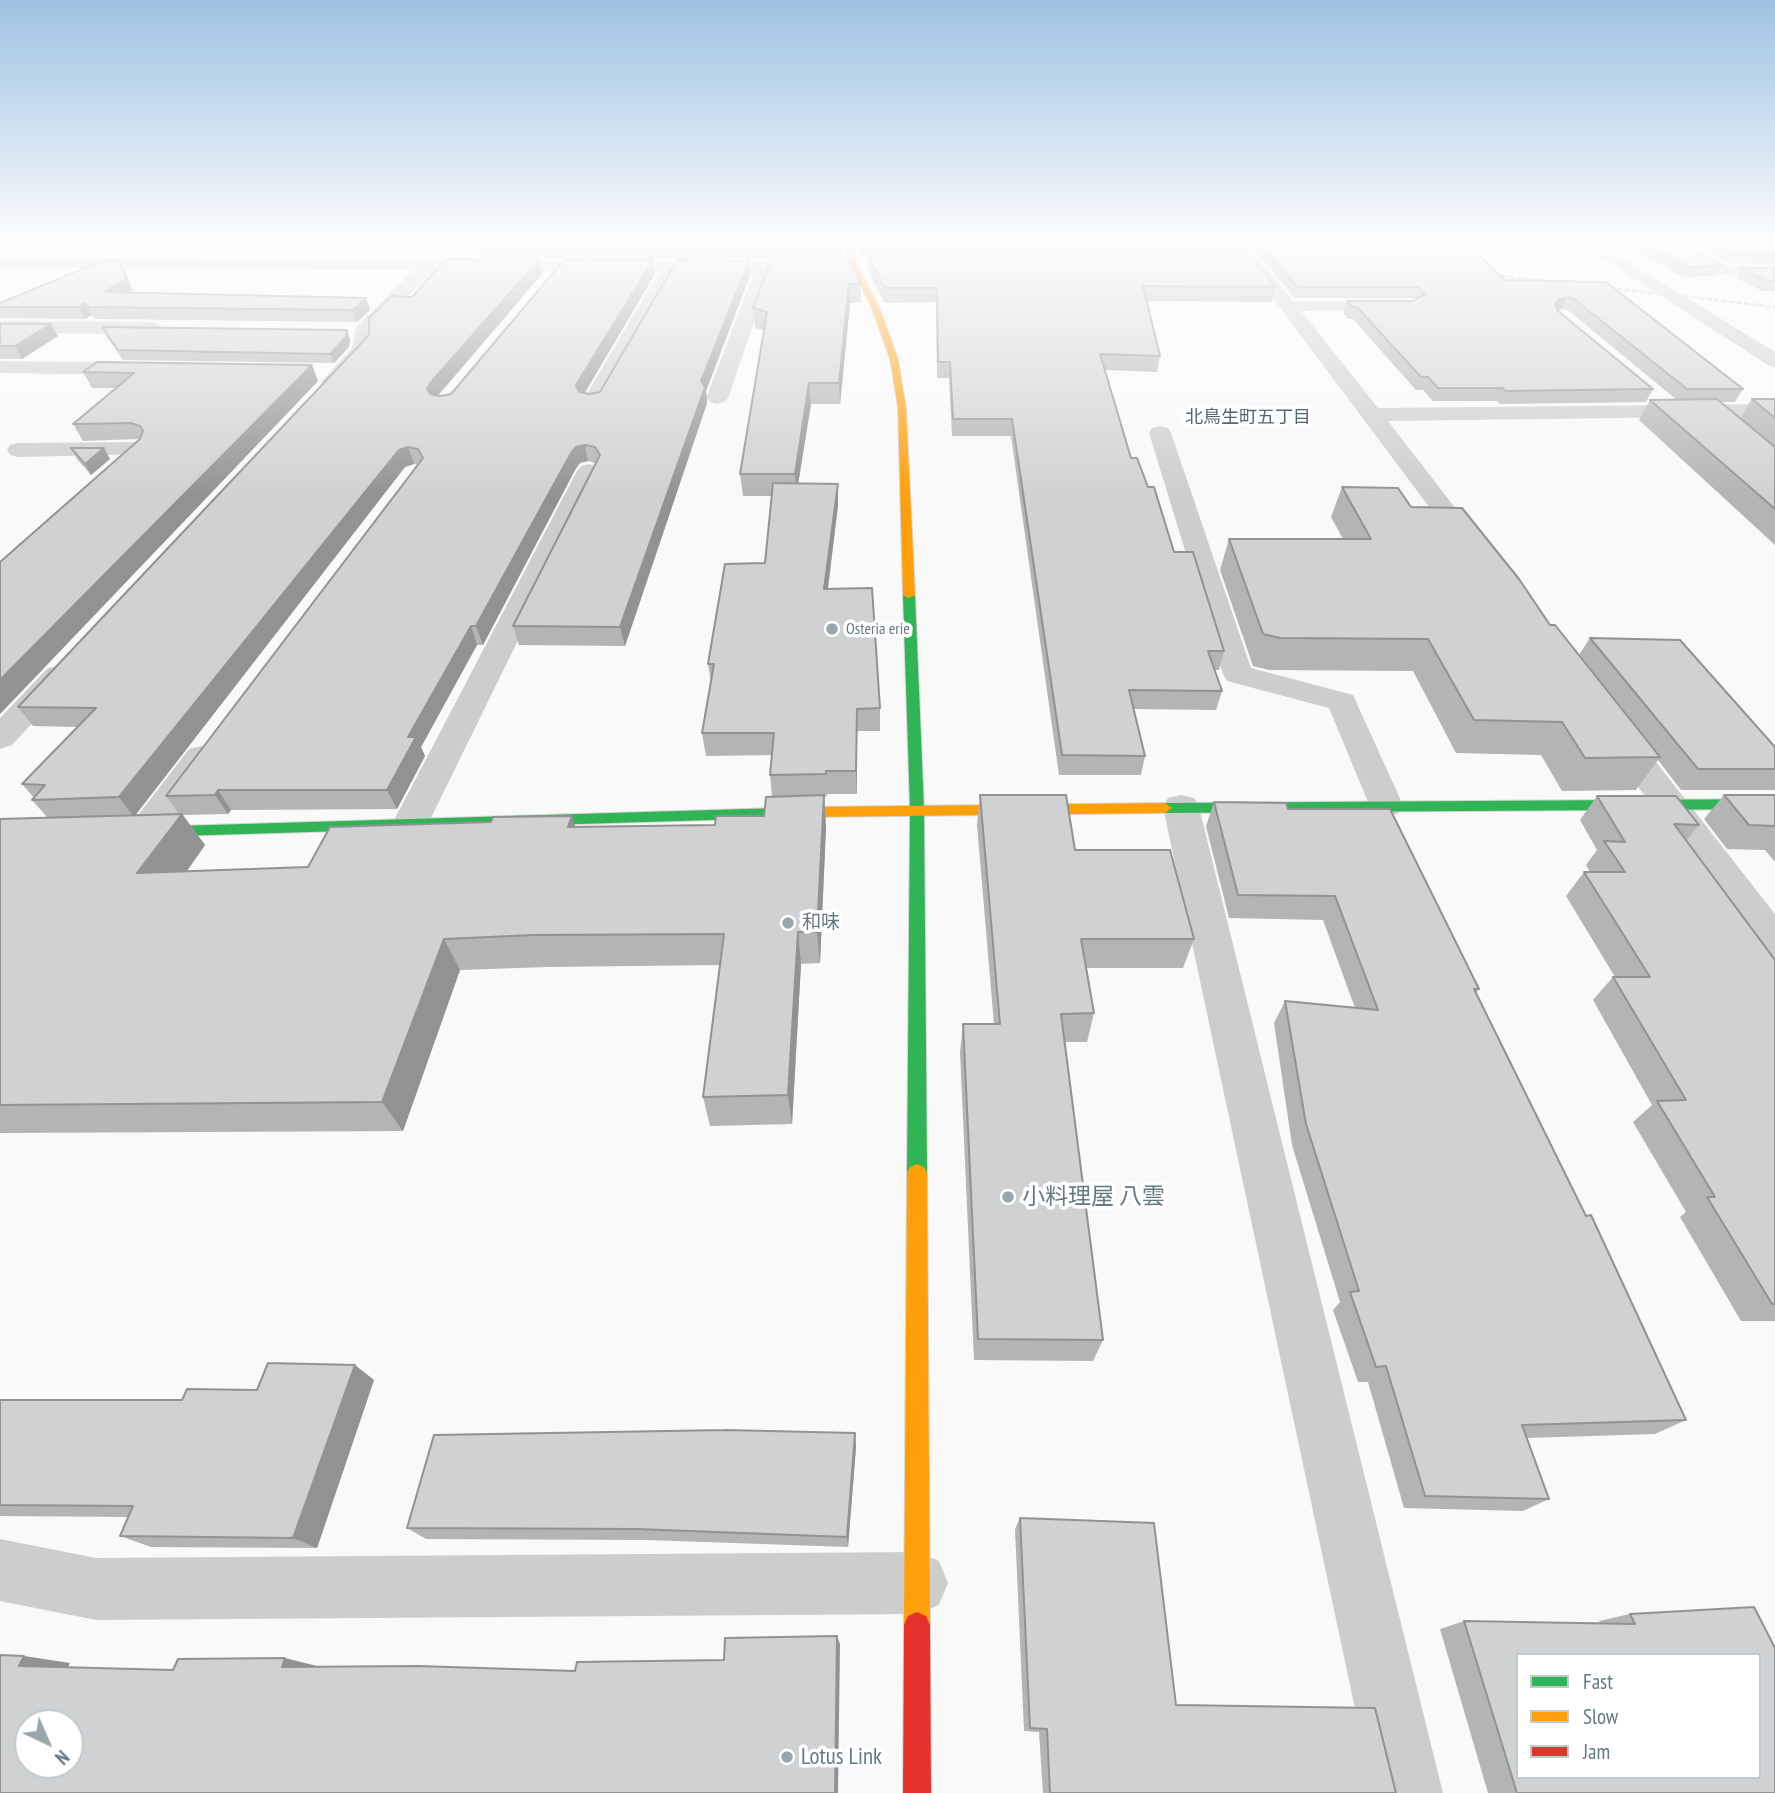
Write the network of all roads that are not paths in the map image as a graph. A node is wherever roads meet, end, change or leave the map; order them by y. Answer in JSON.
{"nodes":[{"id":1,"x":356,"y":330,"type":"edge"},
{"id":2,"x":635,"y":330,"type":"edge"},
{"id":3,"x":742,"y":330,"type":"edge"},
{"id":4,"x":883,"y":330,"type":"edge"},
{"id":5,"x":1307,"y":330,"type":"edge"},
{"id":6,"x":1725,"y":330,"type":"edge"},
{"id":7,"x":1775,"y":361,"type":"edge"},
{"id":8,"x":0,"y":368,"type":"edge"},
{"id":9,"x":164,"y":369,"type":"edge"},
{"id":10,"x":314,"y":371,"type":"dead end"},
{"id":11,"x":341,"y":372,"type":"junction"},
{"id":12,"x":1653,"y":394,"type":"edge"},
{"id":13,"x":717,"y":398,"type":"dead end"},
{"id":14,"x":314,"y":401,"type":"edge"},
{"id":15,"x":593,"y":402,"type":"edge"},
{"id":16,"x":1775,"y":410,"type":"edge"},
{"id":17,"x":1673,"y":411,"type":"junction"},
{"id":18,"x":1710,"y":411,"type":"junction"},
{"id":19,"x":1372,"y":415,"type":"junction"},
{"id":20,"x":1160,"y":433,"type":"dead end"},
{"id":21,"x":1738,"y":434,"type":"edge"},
{"id":22,"x":18,"y":450,"type":"dead end"},
{"id":23,"x":589,"y":471,"type":"edge"},
{"id":24,"x":109,"y":476,"type":"edge"},
{"id":25,"x":1491,"y":570,"type":"edge"},
{"id":26,"x":76,"y":657,"type":"edge"},
{"id":27,"x":1601,"y":714,"type":"edge"},
{"id":28,"x":218,"y":734,"type":"edge"},
{"id":29,"x":0,"y":738,"type":"edge"},
{"id":30,"x":1669,"y":803,"type":"junction"},
{"id":31,"x":1775,"y":804,"type":"edge"},
{"id":32,"x":1385,"y":805,"type":"junction"},
{"id":33,"x":1181,"y":807,"type":"junction"},
{"id":34,"x":916,"y":809,"type":"junction"},
{"id":35,"x":410,"y":824,"type":"junction"},
{"id":36,"x":138,"y":832,"type":"joint"},
{"id":37,"x":1775,"y":943,"type":"edge"},
{"id":38,"x":0,"y":1570,"type":"edge"},
{"id":39,"x":917,"y":1583,"type":"junction"},
{"id":40,"x":917,"y":1793,"type":"edge"},
{"id":41,"x":1408,"y":1793,"type":"edge"}],
"edges":[{"from":1,"to":11,"type":"street"},
{"from":2,"to":15,"type":"street"},
{"from":3,"to":13,"type":"street"},
{"from":4,"to":34,"type":"street"},
{"from":5,"to":19,"type":"street"},
{"from":6,"to":7,"type":"street"},
{"from":8,"to":9,"type":"street"},
{"from":10,"to":11,"type":"street"},
{"from":11,"to":14,"type":"street"},
{"from":12,"to":17,"type":"street"},
{"from":16,"to":18,"type":"street"},
{"from":17,"to":18,"type":"street"},
{"from":17,"to":19,"type":"street"},
{"from":18,"to":21,"type":"street"},
{"from":19,"to":25,"type":"street"},
{"from":20,"to":32,"type":"street"},
{"from":22,"to":24,"type":"street"},
{"from":23,"to":35,"type":"street"},
{"from":26,"to":29,"type":"street"},
{"from":27,"to":30,"type":"street"},
{"from":28,"to":36,"type":"street"},
{"from":30,"to":31,"type":"street"},
{"from":30,"to":32,"type":"street"},
{"from":30,"to":37,"type":"street"},
{"from":32,"to":33,"type":"street"},
{"from":33,"to":34,"type":"street"},
{"from":33,"to":41,"type":"street"},
{"from":34,"to":35,"type":"street"},
{"from":34,"to":39,"type":"street"},
{"from":35,"to":36,"type":"street"},
{"from":38,"to":39,"type":"street"},
{"from":39,"to":40,"type":"street"}]}
